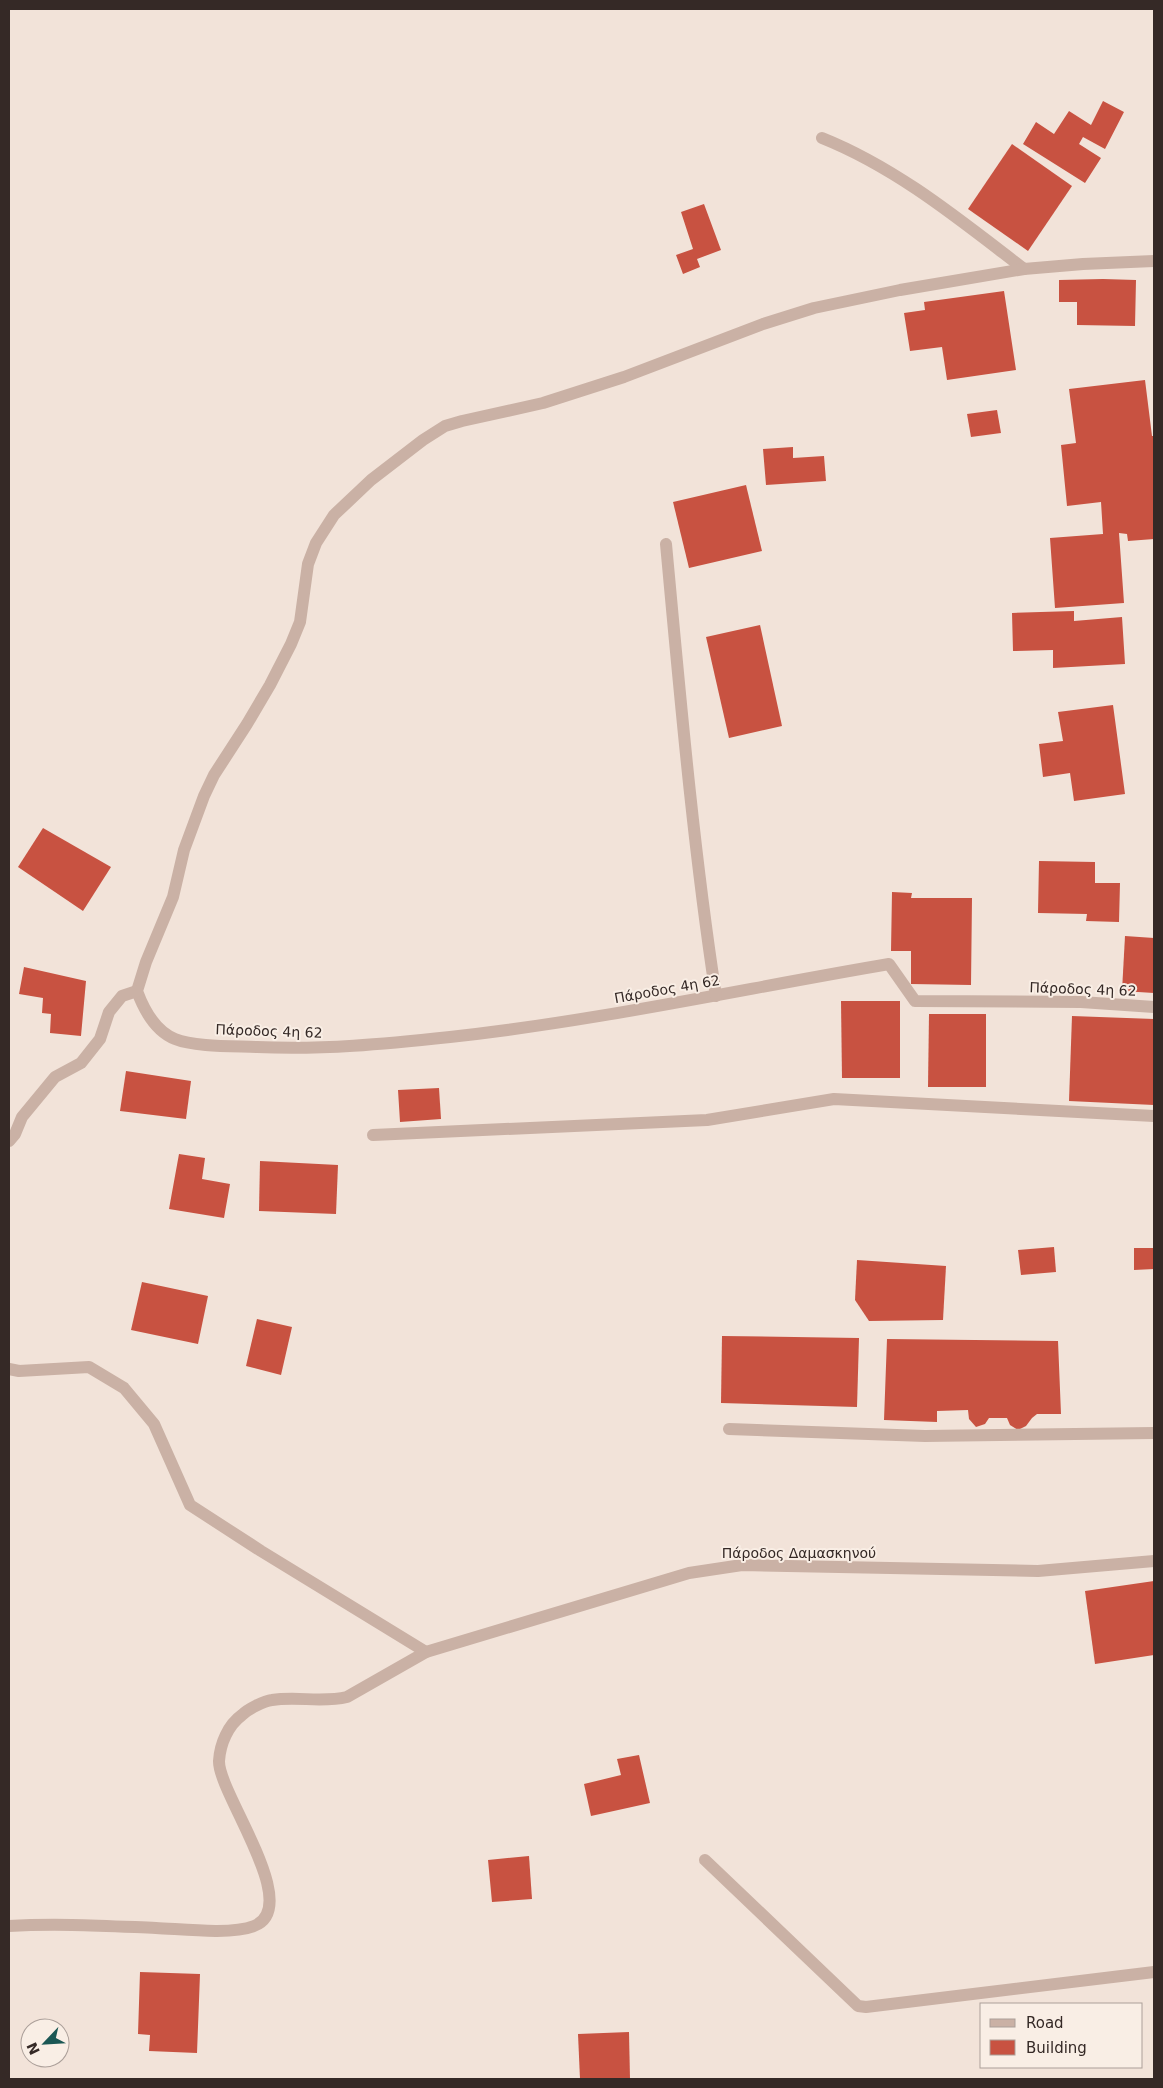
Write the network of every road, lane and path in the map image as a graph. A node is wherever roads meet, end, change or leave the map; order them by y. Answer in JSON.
{"nodes":[{"id":1,"x":822,"y":138,"type":"dead end"},
{"id":2,"x":1154,"y":261,"type":"edge"},
{"id":3,"x":1024,"y":269,"type":"junction"},
{"id":4,"x":666,"y":544,"type":"dead end"},
{"id":5,"x":137,"y":991,"type":"junction"},
{"id":6,"x":716,"y":996,"type":"junction"},
{"id":7,"x":1154,"y":1006,"type":"edge"},
{"id":8,"x":1154,"y":1116,"type":"edge"},
{"id":9,"x":373,"y":1135,"type":"dead end"},
{"id":10,"x":9,"y":1141,"type":"edge"},
{"id":11,"x":9,"y":1369,"type":"edge"},
{"id":12,"x":729,"y":1428,"type":"dead end"},
{"id":13,"x":1154,"y":1433,"type":"edge"},
{"id":14,"x":1154,"y":1561,"type":"edge"},
{"id":15,"x":426,"y":1652,"type":"junction"},
{"id":16,"x":705,"y":1860,"type":"dead end"},
{"id":17,"x":9,"y":1926,"type":"edge"},
{"id":18,"x":1154,"y":1972,"type":"edge"}],
"edges":[{"from":1,"to":3,"type":"street"},
{"from":2,"to":3,"type":"street"},
{"from":3,"to":5,"type":"street"},
{"from":4,"to":6,"type":"street"},
{"from":5,"to":6,"type":"street","name":"Πάροδος 4η 62"},
{"from":5,"to":10,"type":"street"},
{"from":6,"to":7,"type":"street","name":"Πάροδος 4η 62"},
{"from":8,"to":9,"type":"street"},
{"from":11,"to":15,"type":"street"},
{"from":12,"to":13,"type":"street"},
{"from":14,"to":15,"type":"street","name":"Πάροδος Δαμασκηνού"},
{"from":15,"to":17,"type":"street","name":"Πάροδος Δαμασκηνού"},
{"from":16,"to":18,"type":"street"}]}
